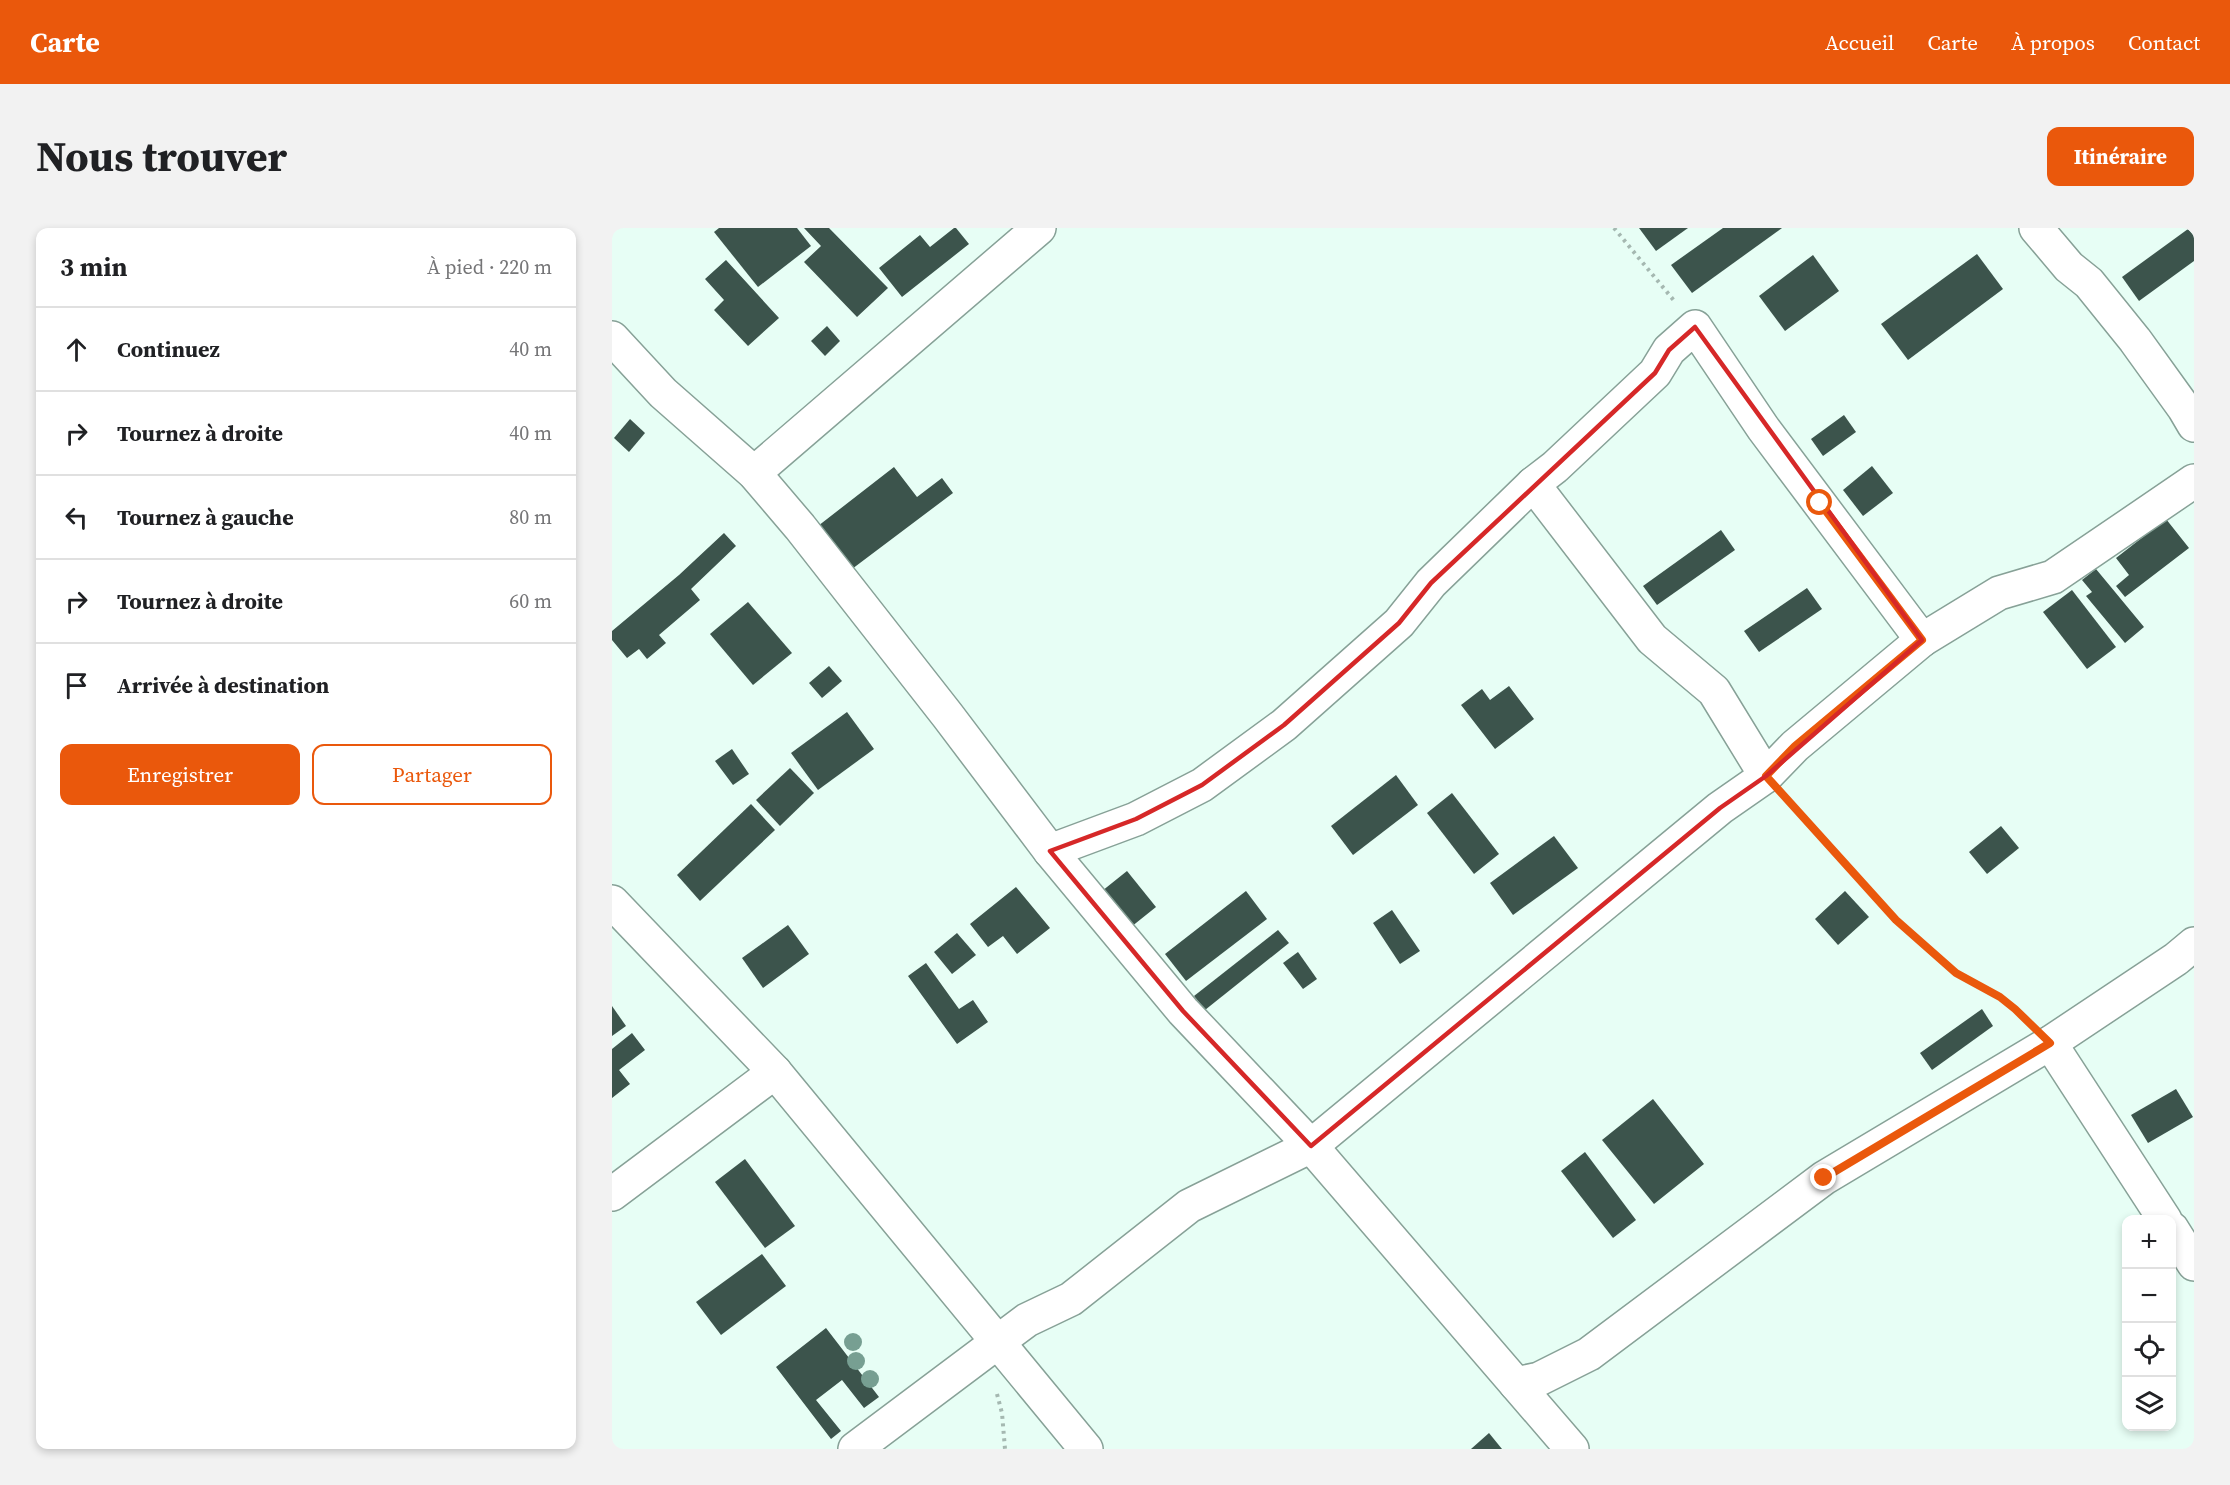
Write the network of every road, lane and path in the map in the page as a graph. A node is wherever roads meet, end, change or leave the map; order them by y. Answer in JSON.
{"nodes":[{"id":1,"x":1039,"y":228,"type":"edge"},
{"id":2,"x":1614,"y":228,"type":"edge"},
{"id":3,"x":2036,"y":228,"type":"edge"},
{"id":4,"x":1695,"y":327,"type":"junction"},
{"id":5,"x":612,"y":339,"type":"edge"},
{"id":6,"x":2194,"y":425,"type":"edge"},
{"id":7,"x":754,"y":473,"type":"junction"},
{"id":8,"x":2194,"y":481,"type":"edge"},
{"id":9,"x":1533,"y":484,"type":"junction"},
{"id":10,"x":1922,"y":640,"type":"junction"},
{"id":11,"x":1766,"y":776,"type":"junction"},
{"id":12,"x":1050,"y":850,"type":"junction"},
{"id":13,"x":612,"y":902,"type":"edge"},
{"id":14,"x":2194,"y":944,"type":"edge"},
{"id":15,"x":2050,"y":1043,"type":"junction"},
{"id":16,"x":775,"y":1072,"type":"junction"},
{"id":17,"x":1311,"y":1146,"type":"junction"},
{"id":18,"x":612,"y":1194,"type":"edge"},
{"id":19,"x":2162,"y":1215,"type":"edge"},
{"id":20,"x":2176,"y":1235,"type":"edge"},
{"id":21,"x":2194,"y":1264,"type":"edge"},
{"id":22,"x":998,"y":1340,"type":"junction"},
{"id":23,"x":1516,"y":1384,"type":"junction"},
{"id":24,"x":855,"y":1449,"type":"edge"},
{"id":25,"x":1086,"y":1449,"type":"edge"},
{"id":26,"x":1572,"y":1449,"type":"edge"}],
"edges":[{"from":1,"to":7,"type":"street"},
{"from":2,"to":4,"type":"path"},
{"from":3,"to":6,"type":"street"},
{"from":4,"to":9,"type":"street"},
{"from":4,"to":10,"type":"street"},
{"from":5,"to":7,"type":"street"},
{"from":7,"to":12,"type":"street"},
{"from":8,"to":10,"type":"street"},
{"from":9,"to":11,"type":"street"},
{"from":9,"to":12,"type":"street"},
{"from":10,"to":11,"type":"street"},
{"from":11,"to":15,"type":"path"},
{"from":11,"to":17,"type":"street"},
{"from":12,"to":17,"type":"street"},
{"from":13,"to":16,"type":"street"},
{"from":14,"to":15,"type":"street"},
{"from":15,"to":19,"type":"street"},
{"from":15,"to":23,"type":"street"},
{"from":16,"to":18,"type":"street"},
{"from":16,"to":22,"type":"street"},
{"from":17,"to":22,"type":"street"},
{"from":17,"to":23,"type":"street"},
{"from":20,"to":21,"type":"street"},
{"from":22,"to":24,"type":"street"},
{"from":22,"to":25,"type":"street"},
{"from":23,"to":26,"type":"street"}]}
